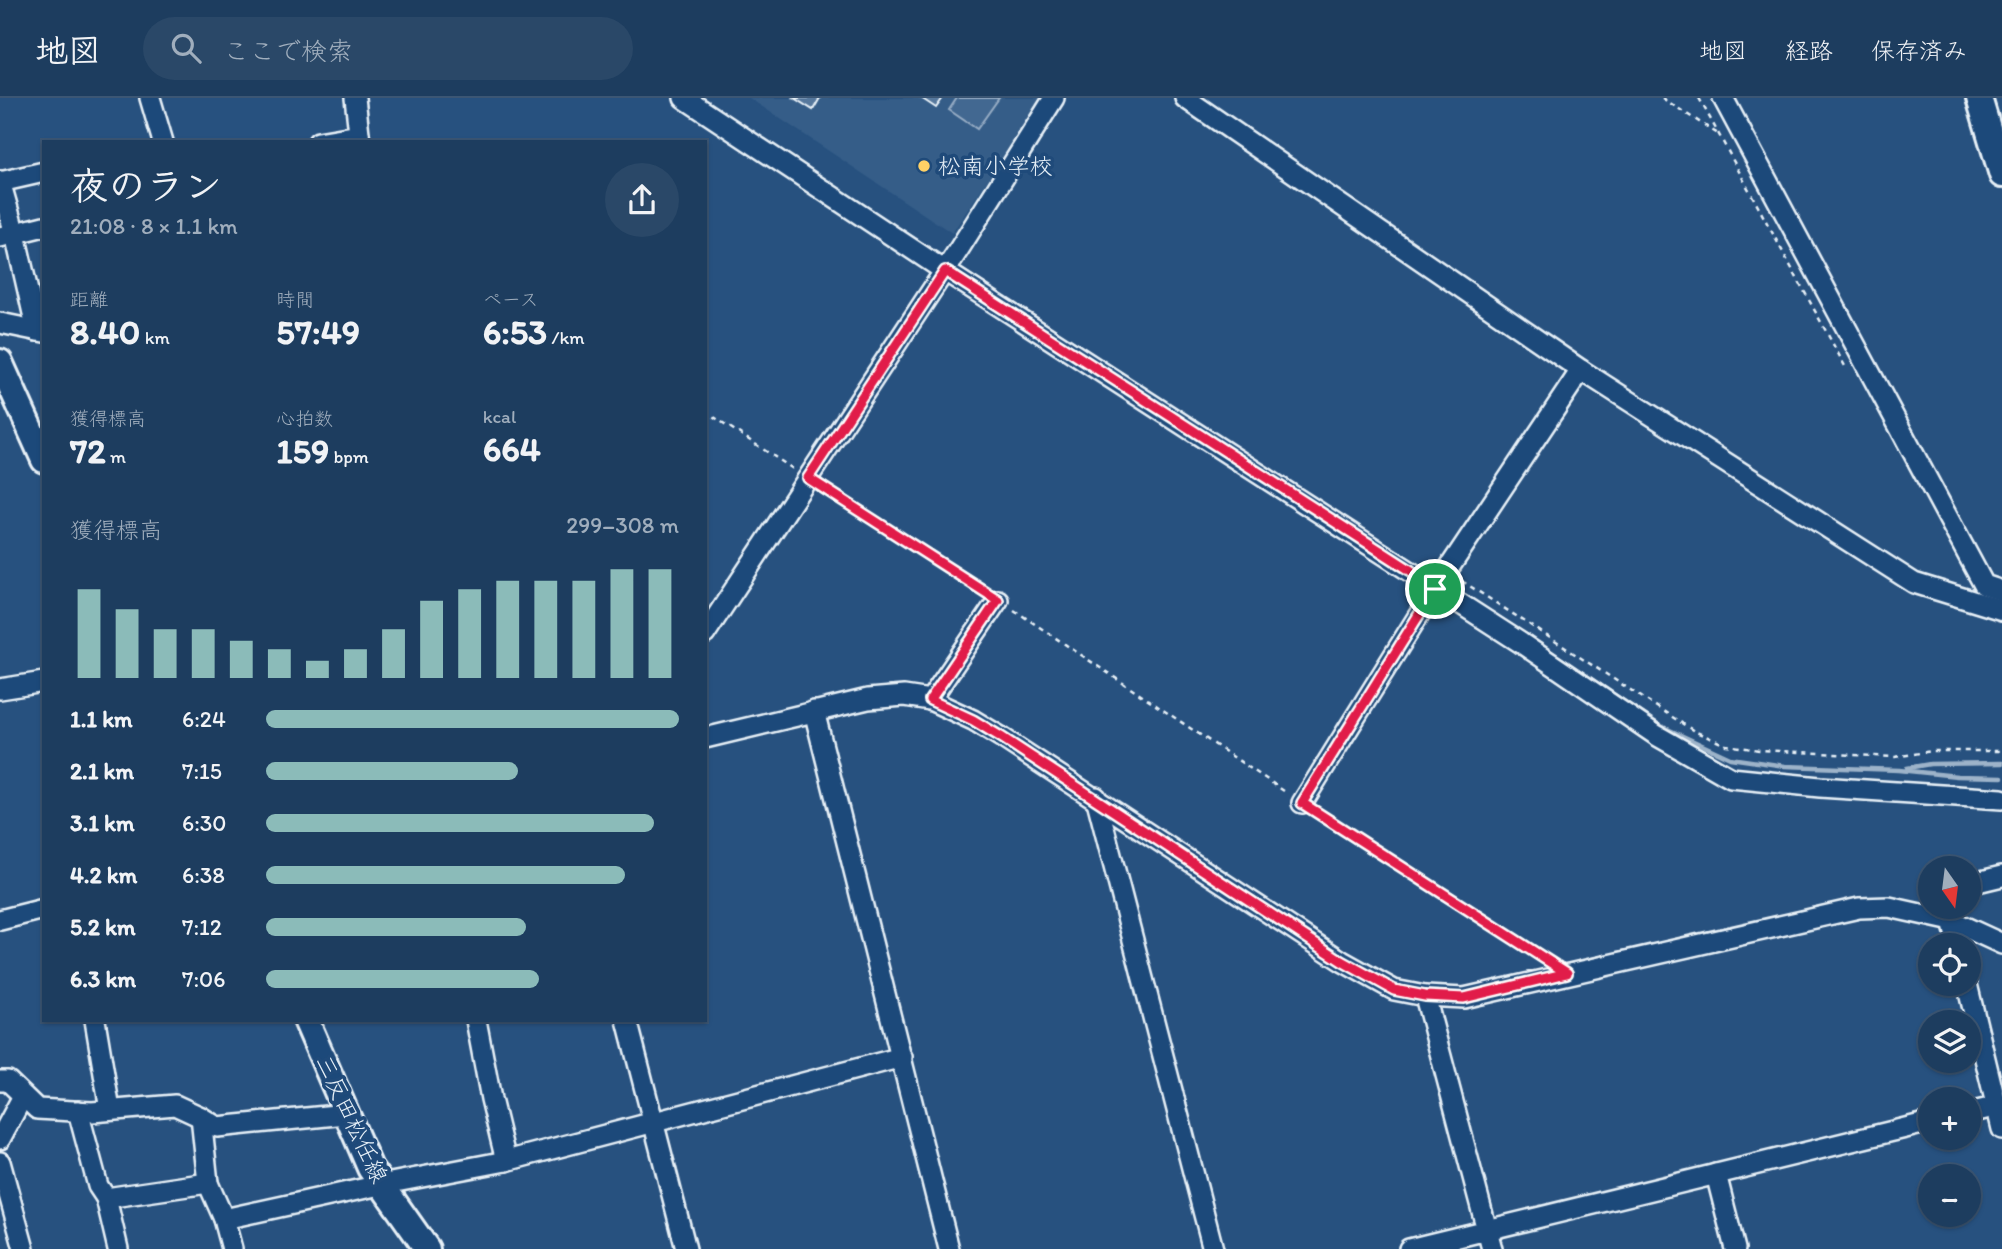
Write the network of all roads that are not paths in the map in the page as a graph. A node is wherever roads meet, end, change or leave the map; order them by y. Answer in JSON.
{"nodes":[{"id":1,"x":150,"y":98,"type":"edge"},
{"id":2,"x":355,"y":98,"type":"edge"},
{"id":3,"x":684,"y":98,"type":"edge"},
{"id":4,"x":1054,"y":98,"type":"edge"},
{"id":5,"x":1185,"y":98,"type":"edge"},
{"id":6,"x":1723,"y":98,"type":"edge"},
{"id":7,"x":1979,"y":98,"type":"edge"},
{"id":8,"x":359,"y":138,"type":"edge"},
{"id":9,"x":161,"y":140,"type":"edge"},
{"id":10,"x":338,"y":140,"type":"edge"},
{"id":11,"x":42,"y":172,"type":"edge"},
{"id":12,"x":2002,"y":175,"type":"edge"},
{"id":13,"x":0,"y":182,"type":"edge"},
{"id":14,"x":42,"y":226,"type":"edge"},
{"id":15,"x":8,"y":235,"type":"edge"},
{"id":16,"x":945,"y":271,"type":"junction"},
{"id":17,"x":0,"y":324,"type":"edge"},
{"id":18,"x":40,"y":332,"type":"edge"},
{"id":19,"x":1,"y":365,"type":"edge"},
{"id":20,"x":1581,"y":370,"type":"junction"},
{"id":21,"x":42,"y":456,"type":"edge"},
{"id":22,"x":1440,"y":581,"type":"junction"},
{"id":23,"x":2002,"y":591,"type":"edge"},
{"id":24,"x":998,"y":600,"type":"road end"},
{"id":25,"x":2002,"y":610,"type":"edge"},
{"id":26,"x":707,"y":631,"type":"edge"},
{"id":27,"x":42,"y":682,"type":"edge"},
{"id":28,"x":0,"y":689,"type":"edge"},
{"id":29,"x":930,"y":700,"type":"junction"},
{"id":30,"x":814,"y":711,"type":"junction"},
{"id":31,"x":707,"y":738,"type":"edge"},
{"id":32,"x":1096,"y":797,"type":"junction"},
{"id":33,"x":2002,"y":799,"type":"edge"},
{"id":34,"x":1302,"y":803,"type":"road end"},
{"id":35,"x":2002,"y":876,"type":"edge"},
{"id":36,"x":1981,"y":881,"type":"edge"},
{"id":37,"x":42,"y":910,"type":"edge"},
{"id":38,"x":1918,"y":911,"type":"edge"},
{"id":39,"x":1950,"y":919,"type":"edge"},
{"id":40,"x":0,"y":920,"type":"edge"},
{"id":41,"x":2002,"y":944,"type":"edge"},
{"id":42,"x":1425,"y":996,"type":"junction"},
{"id":43,"x":1970,"y":996,"type":"edge"},
{"id":44,"x":95,"y":1022,"type":"edge"},
{"id":45,"x":308,"y":1022,"type":"edge"},
{"id":46,"x":476,"y":1022,"type":"edge"},
{"id":47,"x":628,"y":1022,"type":"edge"},
{"id":48,"x":902,"y":1057,"type":"junction"},
{"id":49,"x":0,"y":1081,"type":"edge"},
{"id":50,"x":23,"y":1096,"type":"junction"},
{"id":51,"x":1999,"y":1105,"type":"edge"},
{"id":52,"x":110,"y":1110,"type":"junction"},
{"id":53,"x":1981,"y":1110,"type":"edge"},
{"id":54,"x":78,"y":1111,"type":"junction"},
{"id":55,"x":346,"y":1114,"type":"junction"},
{"id":56,"x":201,"y":1118,"type":"junction"},
{"id":57,"x":653,"y":1122,"type":"junction"},
{"id":58,"x":1918,"y":1125,"type":"edge"},
{"id":59,"x":2002,"y":1129,"type":"edge"},
{"id":60,"x":0,"y":1139,"type":"edge"},
{"id":61,"x":506,"y":1161,"type":"junction"},
{"id":62,"x":0,"y":1162,"type":"edge"},
{"id":63,"x":1716,"y":1174,"type":"junction"},
{"id":64,"x":208,"y":1183,"type":"junction"},
{"id":65,"x":380,"y":1185,"type":"junction"},
{"id":66,"x":106,"y":1198,"type":"junction"},
{"id":67,"x":225,"y":1219,"type":"junction"},
{"id":68,"x":1487,"y":1229,"type":"junction"},
{"id":69,"x":24,"y":1249,"type":"edge"},
{"id":70,"x":118,"y":1249,"type":"edge"},
{"id":71,"x":232,"y":1249,"type":"edge"},
{"id":72,"x":427,"y":1249,"type":"edge"},
{"id":73,"x":686,"y":1249,"type":"edge"},
{"id":74,"x":949,"y":1249,"type":"edge"},
{"id":75,"x":1213,"y":1249,"type":"edge"},
{"id":76,"x":1409,"y":1249,"type":"edge"},
{"id":77,"x":1492,"y":1249,"type":"edge"},
{"id":78,"x":1735,"y":1249,"type":"edge"}],
"edges":[{"from":1,"to":9,"type":"street"},
{"from":2,"to":8,"type":"street"},
{"from":3,"to":16,"type":"street"},
{"from":4,"to":16,"type":"street"},
{"from":5,"to":20,"type":"street"},
{"from":6,"to":23,"type":"street"},
{"from":7,"to":12,"type":"main road"},
{"from":8,"to":10,"type":"street"},
{"from":11,"to":13,"type":"street"},
{"from":13,"to":15,"type":"street"},
{"from":14,"to":15,"type":"street"},
{"from":15,"to":18,"type":"street"},
{"from":16,"to":22,"type":"street"},
{"from":16,"to":26,"type":"street"},
{"from":17,"to":18,"type":"street"},
{"from":19,"to":21,"type":"main road"},
{"from":20,"to":22,"type":"street"},
{"from":20,"to":25,"type":"street"},
{"from":22,"to":33,"type":"street"},
{"from":22,"to":34,"type":"street"},
{"from":24,"to":29,"type":"street"},
{"from":27,"to":28,"type":"street"},
{"from":29,"to":30,"type":"street"},
{"from":29,"to":32,"type":"street"},
{"from":30,"to":31,"type":"street"},
{"from":30,"to":48,"type":"street"},
{"from":32,"to":42,"type":"street"},
{"from":32,"to":75,"type":"street"},
{"from":35,"to":36,"type":"street"},
{"from":37,"to":40,"type":"street"},
{"from":38,"to":42,"type":"street"},
{"from":39,"to":41,"type":"street"},
{"from":42,"to":68,"type":"street"},
{"from":43,"to":51,"type":"street"},
{"from":44,"to":52,"type":"street"},
{"from":45,"to":55,"type":"main road","name":"三反田松任線"},
{"from":46,"to":61,"type":"street"},
{"from":47,"to":57,"type":"street"},
{"from":48,"to":57,"type":"street"},
{"from":48,"to":74,"type":"street"},
{"from":49,"to":50,"type":"street"},
{"from":50,"to":54,"type":"street"},
{"from":50,"to":60,"type":"street"},
{"from":51,"to":53,"type":"street"},
{"from":51,"to":59,"type":"street"},
{"from":52,"to":54,"type":"street"},
{"from":52,"to":56,"type":"street"},
{"from":54,"to":66,"type":"street"},
{"from":55,"to":56,"type":"street"},
{"from":55,"to":65,"type":"main road","name":"三反田松任線"},
{"from":56,"to":64,"type":"street"},
{"from":57,"to":61,"type":"street"},
{"from":57,"to":73,"type":"street"},
{"from":58,"to":63,"type":"street"},
{"from":61,"to":65,"type":"street"},
{"from":62,"to":69,"type":"street"},
{"from":63,"to":68,"type":"street"},
{"from":63,"to":78,"type":"street"},
{"from":64,"to":66,"type":"street"},
{"from":64,"to":67,"type":"street"},
{"from":65,"to":67,"type":"street"},
{"from":65,"to":72,"type":"main road","name":"三反田松任線"},
{"from":66,"to":70,"type":"street"},
{"from":67,"to":71,"type":"street"},
{"from":68,"to":76,"type":"street"},
{"from":68,"to":77,"type":"street"}]}
